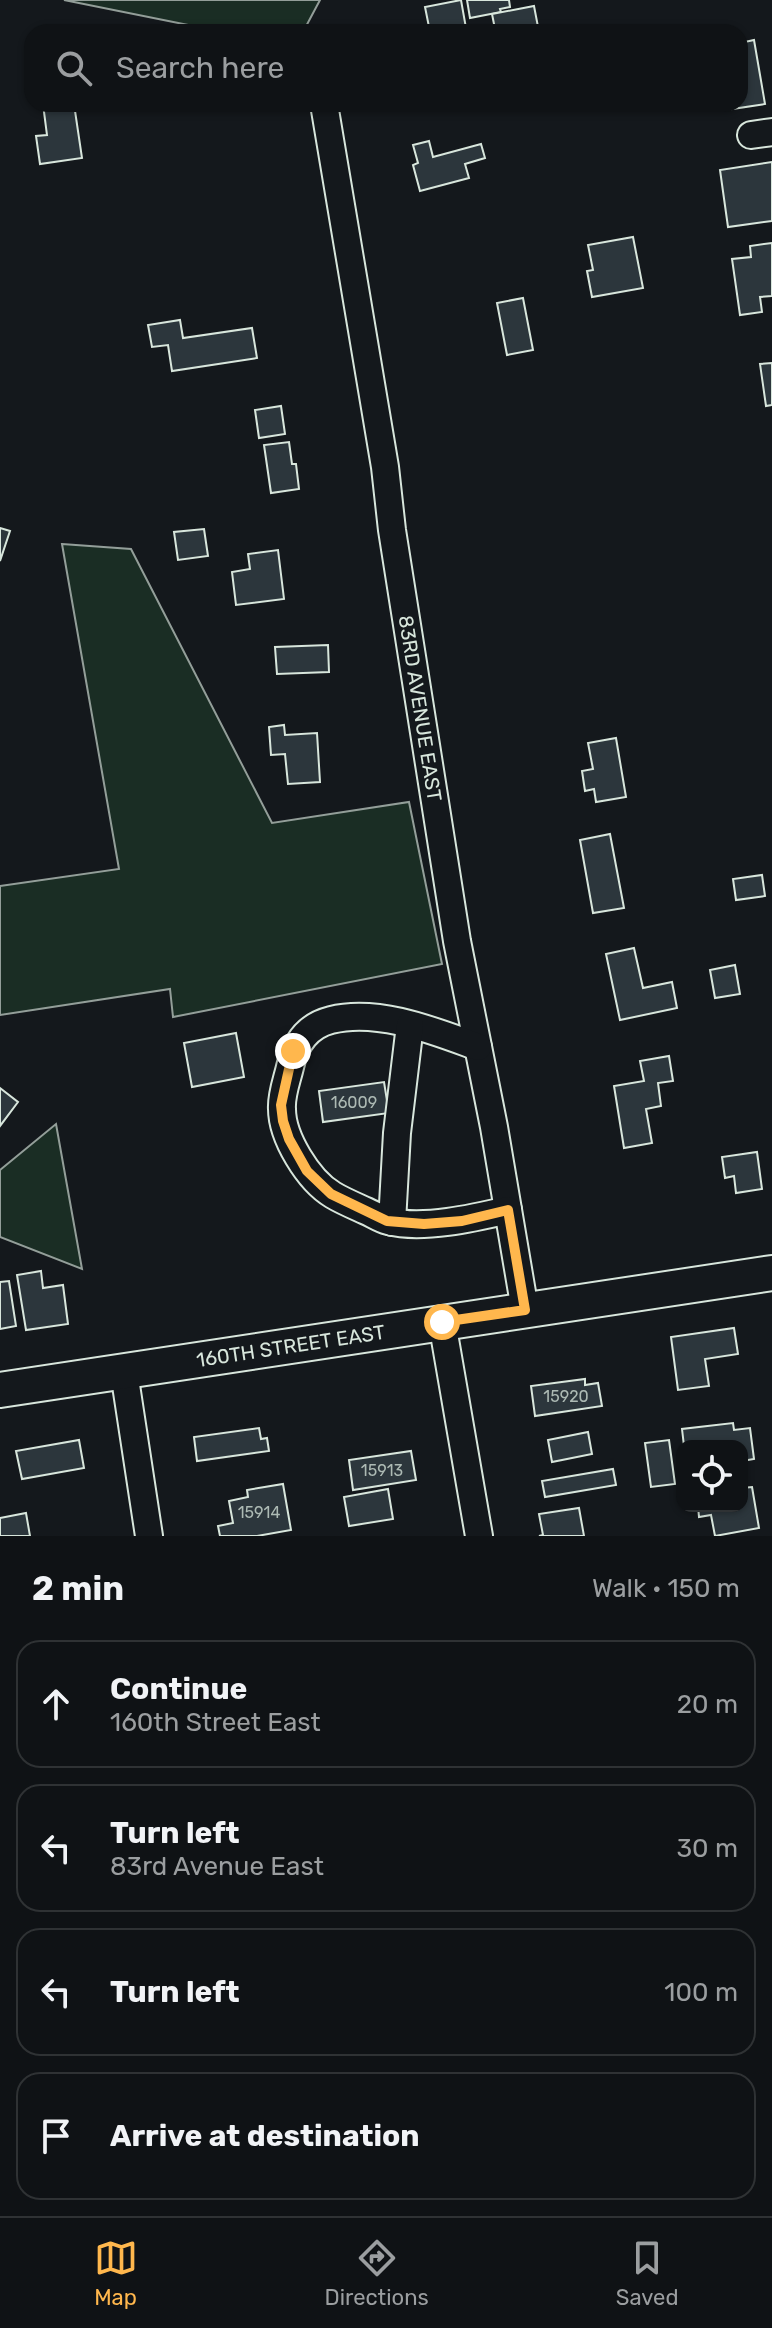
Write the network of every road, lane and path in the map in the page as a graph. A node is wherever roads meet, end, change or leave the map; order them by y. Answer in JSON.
{"nodes":[{"id":1,"x":325,"y":112,"type":"edge"},
{"id":2,"x":410,"y":1025,"type":"junction"},
{"id":3,"x":478,"y":1047,"type":"junction"},
{"id":4,"x":508,"y":1210,"type":"junction"},
{"id":5,"x":392,"y":1222,"type":"junction"},
{"id":6,"x":771,"y":1278,"type":"edge"},
{"id":7,"x":525,"y":1310,"type":"junction"},
{"id":8,"x":442,"y":1322,"type":"junction"},
{"id":9,"x":124,"y":1372,"type":"junction"},
{"id":10,"x":0,"y":1390,"type":"edge"},
{"id":11,"x":149,"y":1536,"type":"edge"},
{"id":12,"x":479,"y":1536,"type":"edge"}],
"edges":[{"from":1,"to":3,"type":"street","name":"83RD AVENUE EAST"},
{"from":2,"to":3,"type":"street"},
{"from":2,"to":5,"type":"street"},
{"from":2,"to":5,"type":"street"},
{"from":3,"to":4,"type":"street","name":"83RD AVENUE EAST"},
{"from":4,"to":5,"type":"street"},
{"from":4,"to":7,"type":"street","name":"83RD AVENUE EAST"},
{"from":6,"to":7,"type":"main road","name":"160TH STREET EAST"},
{"from":7,"to":8,"type":"main road","name":"160TH STREET EAST"},
{"from":8,"to":9,"type":"main road","name":"160TH STREET EAST"},
{"from":8,"to":12,"type":"street"},
{"from":9,"to":10,"type":"main road","name":"160TH STREET EAST"},
{"from":9,"to":11,"type":"street"}]}
